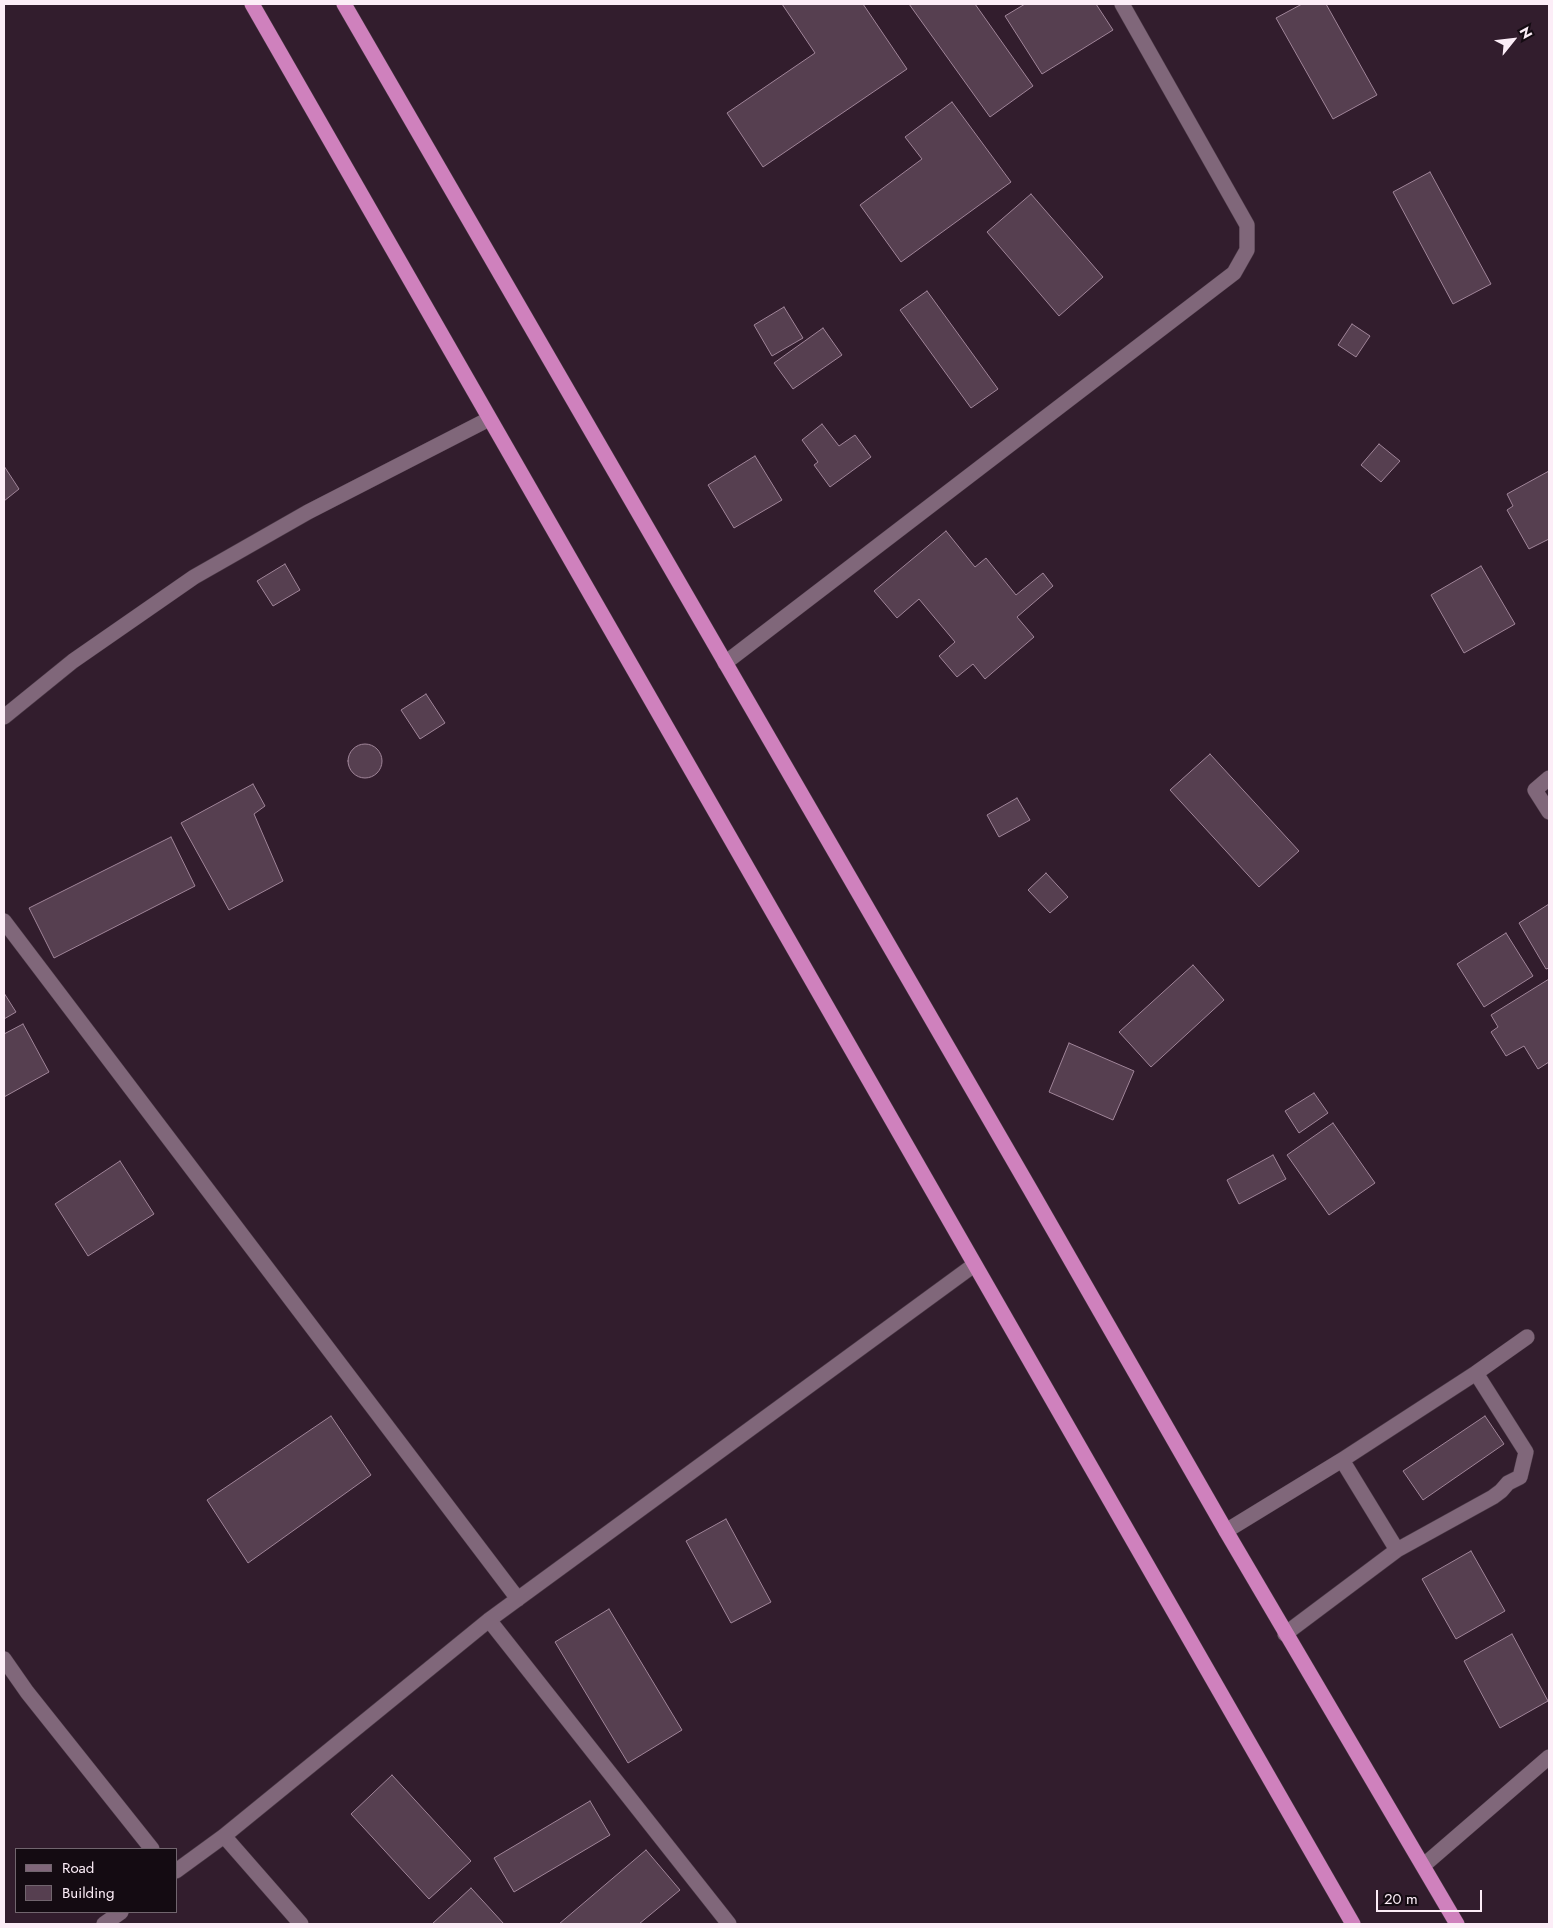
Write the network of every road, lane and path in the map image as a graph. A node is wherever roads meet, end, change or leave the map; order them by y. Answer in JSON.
{"nodes":[{"id":1,"x":240,"y":4,"type":"edge"},
{"id":2,"x":252,"y":4,"type":"edge"},
{"id":3,"x":344,"y":4,"type":"edge"},
{"id":4,"x":1122,"y":4,"type":"edge"},
{"id":5,"x":296,"y":83,"type":"junction"},
{"id":6,"x":489,"y":420,"type":"junction"},
{"id":7,"x":725,"y":663,"type":"junction"},
{"id":8,"x":4,"y":717,"type":"edge"},
{"id":9,"x":1549,"y":778,"type":"edge"},
{"id":10,"x":1549,"y":812,"type":"edge"},
{"id":11,"x":4,"y":921,"type":"edge"},
{"id":12,"x":974,"y":1265,"type":"junction"},
{"id":13,"x":1527,"y":1337,"type":"dead end"},
{"id":14,"x":1476,"y":1373,"type":"junction"},
{"id":15,"x":1342,"y":1460,"type":"junction"},
{"id":16,"x":1226,"y":1531,"type":"junction"},
{"id":17,"x":1397,"y":1550,"type":"junction"},
{"id":18,"x":518,"y":1599,"type":"junction"},
{"id":19,"x":489,"y":1620,"type":"junction"},
{"id":20,"x":1285,"y":1634,"type":"junction"},
{"id":21,"x":4,"y":1659,"type":"edge"},
{"id":22,"x":1549,"y":1757,"type":"edge"},
{"id":23,"x":224,"y":1836,"type":"junction"},
{"id":24,"x":151,"y":1848,"type":"edge"},
{"id":25,"x":1424,"y":1865,"type":"junction"},
{"id":26,"x":178,"y":1870,"type":"edge"},
{"id":27,"x":120,"y":1913,"type":"edge"},
{"id":28,"x":104,"y":1924,"type":"edge"},
{"id":29,"x":301,"y":1924,"type":"edge"},
{"id":30,"x":729,"y":1924,"type":"edge"},
{"id":31,"x":1353,"y":1924,"type":"edge"},
{"id":32,"x":1458,"y":1924,"type":"edge"}],
"edges":[{"from":1,"to":5,"type":"highway"},
{"from":2,"to":5,"type":"highway"},
{"from":3,"to":7,"type":"highway"},
{"from":4,"to":7,"type":"street"},
{"from":5,"to":6,"type":"highway"},
{"from":6,"to":8,"type":"street"},
{"from":6,"to":12,"type":"highway"},
{"from":7,"to":16,"type":"highway"},
{"from":9,"to":10,"type":"street"},
{"from":11,"to":18,"type":"street"},
{"from":12,"to":18,"type":"street"},
{"from":12,"to":31,"type":"highway"},
{"from":13,"to":14,"type":"street"},
{"from":14,"to":15,"type":"street"},
{"from":14,"to":17,"type":"street"},
{"from":15,"to":16,"type":"street"},
{"from":15,"to":17,"type":"street"},
{"from":16,"to":20,"type":"highway"},
{"from":17,"to":20,"type":"street"},
{"from":18,"to":19,"type":"street"},
{"from":19,"to":23,"type":"street"},
{"from":19,"to":30,"type":"street"},
{"from":20,"to":25,"type":"highway"},
{"from":21,"to":24,"type":"street"},
{"from":22,"to":25,"type":"street"},
{"from":23,"to":26,"type":"street"},
{"from":23,"to":29,"type":"street"},
{"from":25,"to":32,"type":"highway"},
{"from":27,"to":28,"type":"street"}]}
